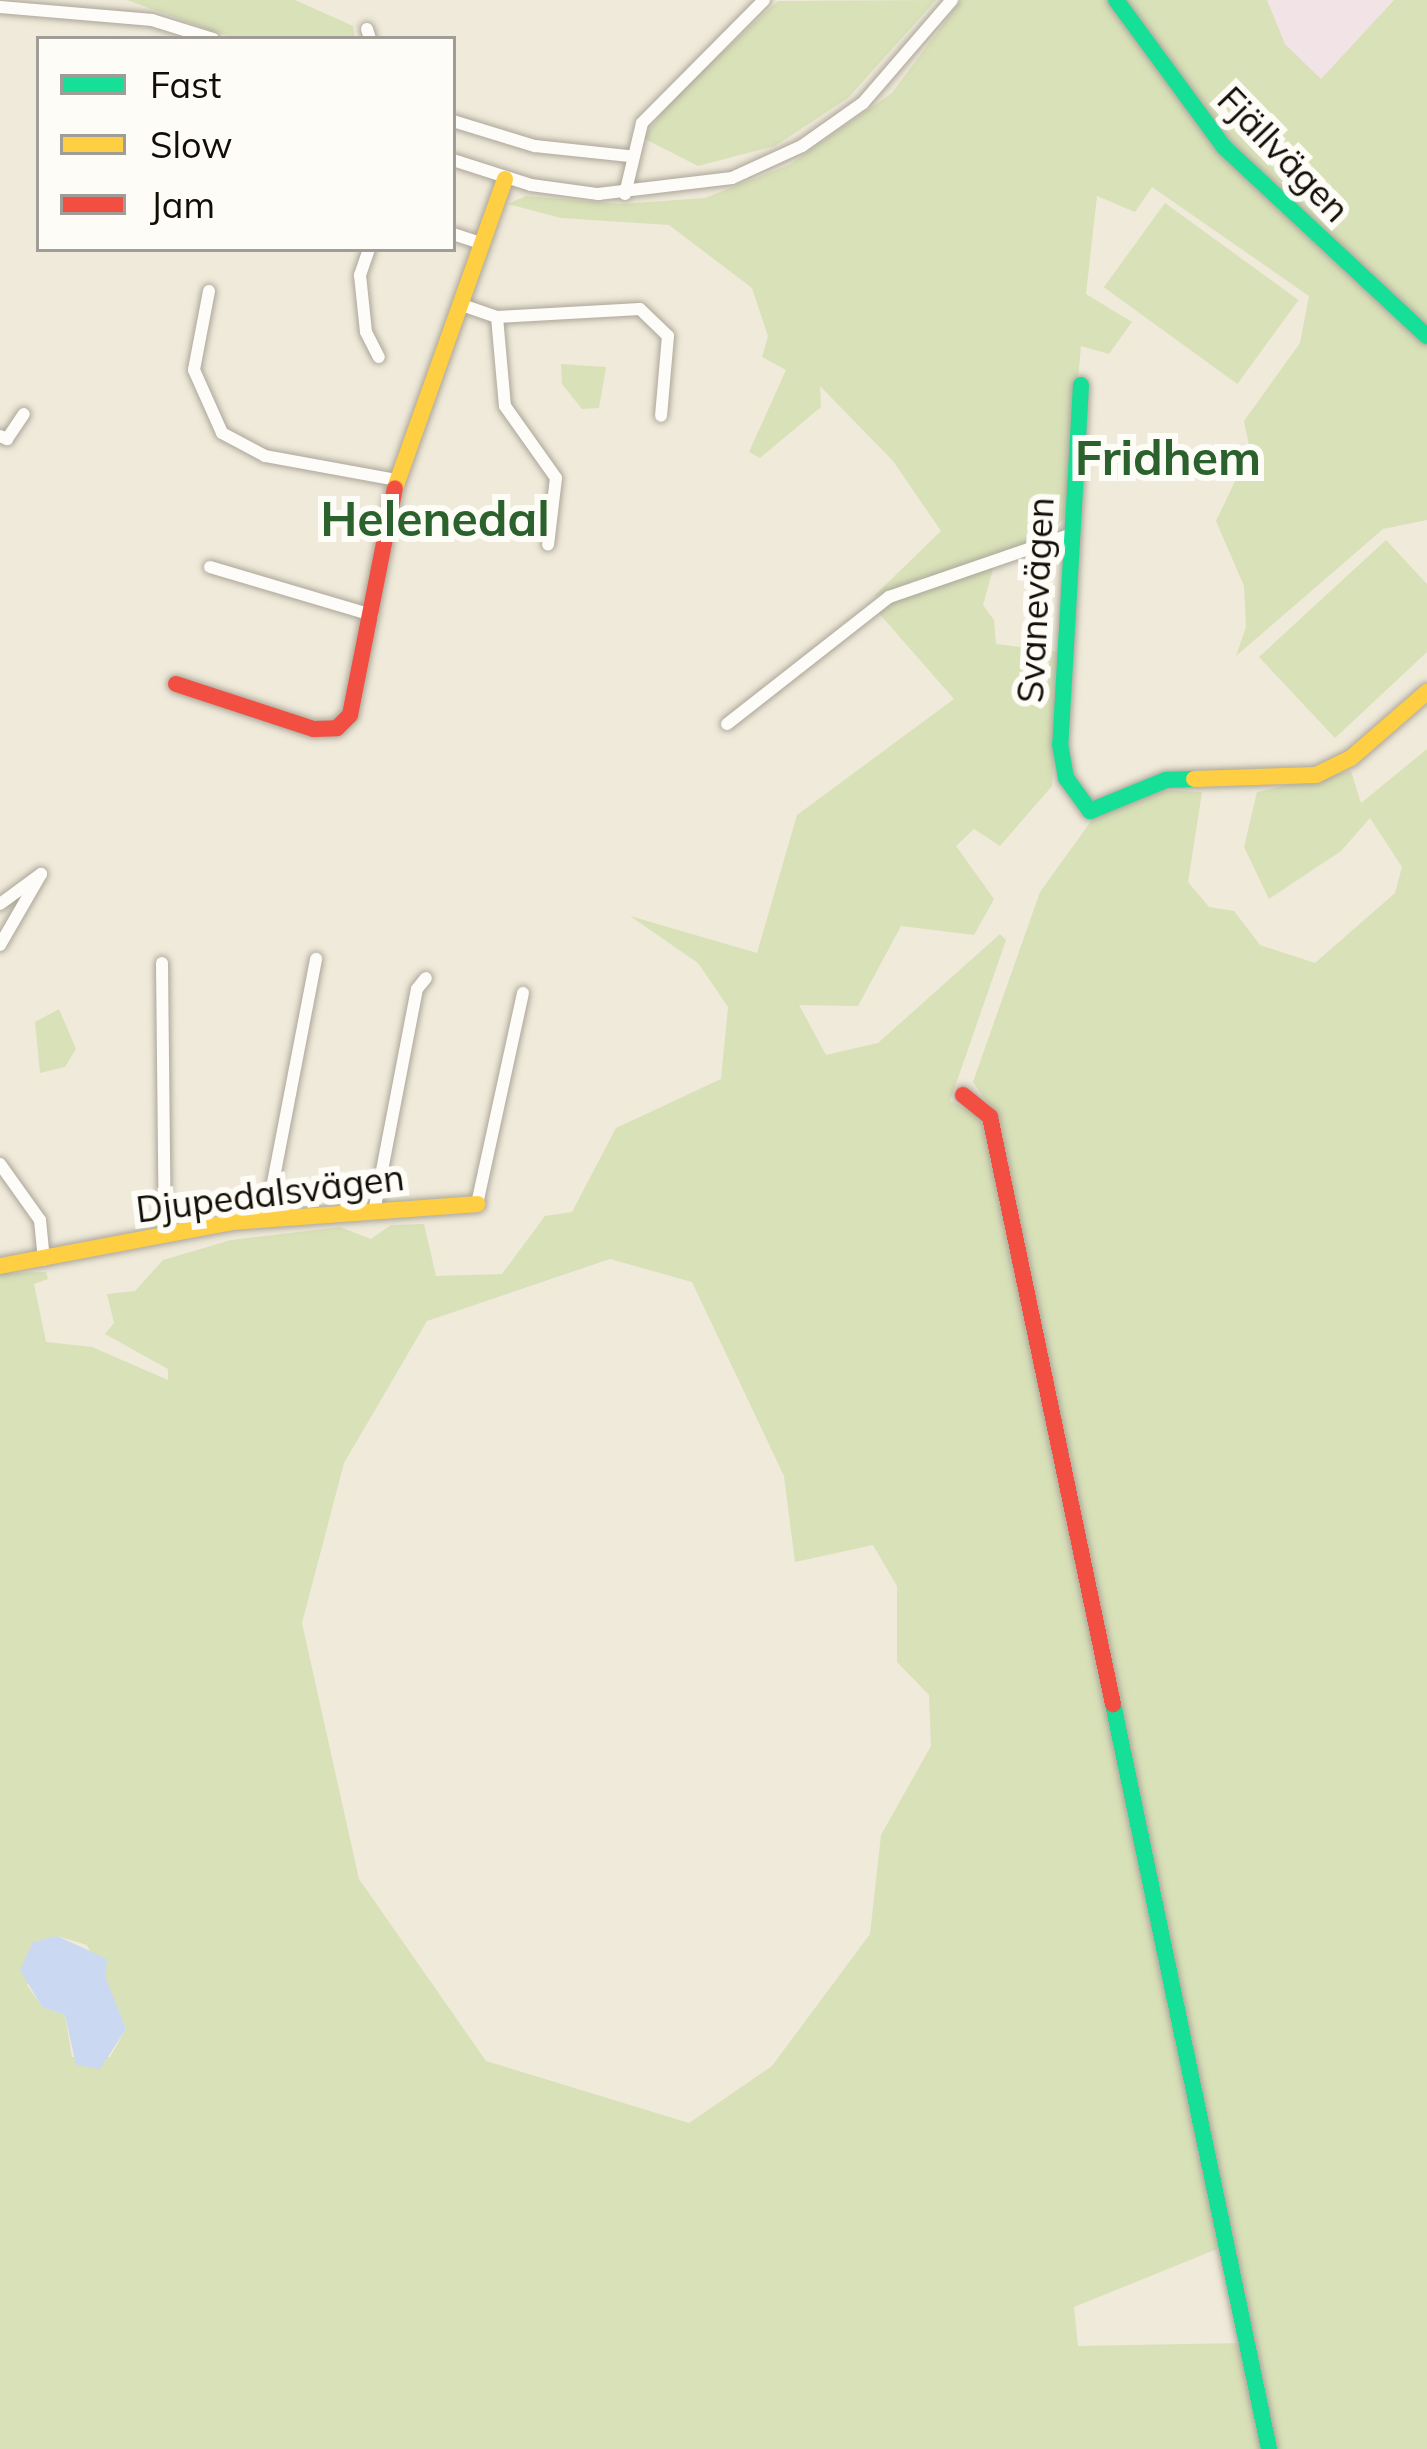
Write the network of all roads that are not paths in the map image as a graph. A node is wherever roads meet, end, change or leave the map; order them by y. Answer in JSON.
{"nodes":[{"id":1,"x":764,"y":0,"type":"edge"},
{"id":2,"x":952,"y":0,"type":"edge"},
{"id":3,"x":1116,"y":0,"type":"edge"},
{"id":4,"x":0,"y":7,"type":"edge"},
{"id":5,"x":203,"y":36,"type":"edge"},
{"id":6,"x":456,"y":123,"type":"edge"},
{"id":7,"x":629,"y":156,"type":"junction"},
{"id":8,"x":456,"y":161,"type":"edge"},
{"id":9,"x":505,"y":179,"type":"junction"},
{"id":10,"x":625,"y":194,"type":"junction"},
{"id":11,"x":456,"y":235,"type":"edge"},
{"id":12,"x":481,"y":243,"type":"junction"},
{"id":13,"x":368,"y":252,"type":"edge"},
{"id":14,"x":209,"y":290,"type":"dead end"},
{"id":15,"x":459,"y":304,"type":"junction"},
{"id":16,"x":497,"y":317,"type":"junction"},
{"id":17,"x":1427,"y":336,"type":"edge"},
{"id":18,"x":379,"y":358,"type":"dead end"},
{"id":19,"x":1081,"y":385,"type":"dead end"},
{"id":20,"x":24,"y":414,"type":"dead end"},
{"id":21,"x":661,"y":416,"type":"dead end"},
{"id":22,"x":0,"y":436,"type":"edge"},
{"id":23,"x":397,"y":480,"type":"junction"},
{"id":24,"x":1072,"y":535,"type":"junction"},
{"id":25,"x":548,"y":545,"type":"dead end"},
{"id":26,"x":210,"y":567,"type":"dead end"},
{"id":27,"x":372,"y":615,"type":"junction"},
{"id":28,"x":176,"y":684,"type":"dead end"},
{"id":29,"x":1427,"y":692,"type":"edge"},
{"id":30,"x":727,"y":724,"type":"dead end"},
{"id":31,"x":0,"y":906,"type":"edge"},
{"id":32,"x":14,"y":915,"type":"junction"},
{"id":33,"x":0,"y":945,"type":"edge"},
{"id":34,"x":316,"y":959,"type":"dead end"},
{"id":35,"x":162,"y":963,"type":"dead end"},
{"id":36,"x":426,"y":978,"type":"dead end"},
{"id":37,"x":523,"y":993,"type":"dead end"},
{"id":38,"x":963,"y":1095,"type":"dead end"},
{"id":39,"x":0,"y":1164,"type":"edge"},
{"id":40,"x":477,"y":1204,"type":"joint"},
{"id":41,"x":374,"y":1212,"type":"junction"},
{"id":42,"x":266,"y":1219,"type":"junction"},
{"id":43,"x":165,"y":1233,"type":"junction"},
{"id":44,"x":44,"y":1260,"type":"junction"},
{"id":45,"x":0,"y":1266,"type":"edge"},
{"id":46,"x":1269,"y":2449,"type":"edge"}],
"edges":[{"from":1,"to":7,"type":"street"},
{"from":2,"to":10,"type":"street"},
{"from":3,"to":17,"type":"street","name":"Fjällvägen"},
{"from":4,"to":5,"type":"street"},
{"from":6,"to":7,"type":"street"},
{"from":7,"to":10,"type":"street"},
{"from":8,"to":9,"type":"street"},
{"from":9,"to":10,"type":"street"},
{"from":9,"to":12,"type":"street"},
{"from":11,"to":12,"type":"street"},
{"from":12,"to":15,"type":"street"},
{"from":13,"to":18,"type":"street"},
{"from":14,"to":23,"type":"street"},
{"from":15,"to":16,"type":"street"},
{"from":15,"to":23,"type":"street"},
{"from":16,"to":21,"type":"street"},
{"from":16,"to":25,"type":"street"},
{"from":19,"to":24,"type":"street","name":"Svanevägen"},
{"from":20,"to":22,"type":"street"},
{"from":23,"to":27,"type":"street"},
{"from":24,"to":29,"type":"street","name":"Svanevägen"},
{"from":24,"to":30,"type":"street"},
{"from":26,"to":27,"type":"street"},
{"from":27,"to":28,"type":"street"},
{"from":31,"to":32,"type":"street"},
{"from":31,"to":32,"type":"street"},
{"from":32,"to":33,"type":"street"},
{"from":34,"to":42,"type":"street"},
{"from":35,"to":43,"type":"street"},
{"from":36,"to":41,"type":"street"},
{"from":37,"to":40,"type":"street"},
{"from":38,"to":46,"type":"street"},
{"from":39,"to":44,"type":"street"},
{"from":40,"to":41,"type":"street","name":"Djupedalsvägen"},
{"from":41,"to":42,"type":"street","name":"Djupedalsvägen"},
{"from":42,"to":43,"type":"street","name":"Djupedalsvägen"},
{"from":43,"to":44,"type":"street","name":"Djupedalsvägen"},
{"from":44,"to":45,"type":"street","name":"Djupedalsvägen"}]}
